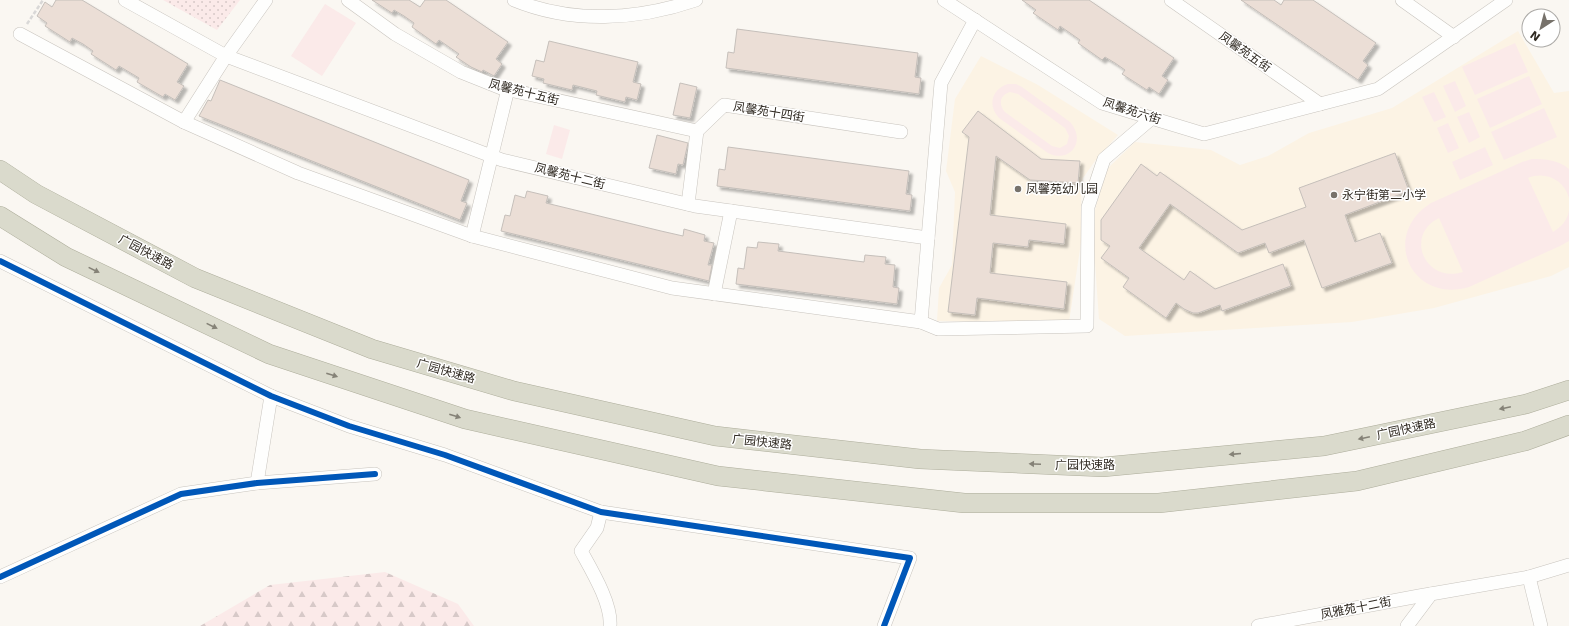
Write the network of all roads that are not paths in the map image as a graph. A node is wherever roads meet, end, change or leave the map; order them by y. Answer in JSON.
{"nodes":[{"id":1,"x":125,"y":0,"type":"edge"},
{"id":2,"x":266,"y":0,"type":"edge"},
{"id":3,"x":348,"y":0,"type":"edge"},
{"id":4,"x":514,"y":0,"type":"edge"},
{"id":5,"x":696,"y":0,"type":"edge"},
{"id":6,"x":944,"y":0,"type":"edge"},
{"id":7,"x":1171,"y":0,"type":"edge"},
{"id":8,"x":1402,"y":0,"type":"edge"},
{"id":9,"x":1506,"y":0,"type":"edge"},
{"id":10,"x":975,"y":20,"type":"junction"},
{"id":11,"x":20,"y":34,"type":"road end"},
{"id":12,"x":1454,"y":37,"type":"junction"},
{"id":13,"x":226,"y":56,"type":"junction"},
{"id":14,"x":508,"y":90,"type":"junction"},
{"id":15,"x":1320,"y":104,"type":"junction"},
{"id":16,"x":1152,"y":118,"type":"junction"},
{"id":17,"x":184,"y":122,"type":"junction"},
{"id":18,"x":697,"y":131,"type":"junction"},
{"id":19,"x":901,"y":132,"type":"dead end"},
{"id":20,"x":492,"y":156,"type":"junction"},
{"id":21,"x":0,"y":170,"type":"edge"},
{"id":22,"x":688,"y":204,"type":"junction"},
{"id":23,"x":731,"y":211,"type":"junction"},
{"id":24,"x":0,"y":217,"type":"edge"},
{"id":25,"x":472,"y":236,"type":"junction"},
{"id":26,"x":928,"y":238,"type":"junction"},
{"id":27,"x":0,"y":261,"type":"edge"},
{"id":28,"x":714,"y":294,"type":"junction"},
{"id":29,"x":921,"y":322,"type":"junction"},
{"id":30,"x":1569,"y":381,"type":"edge"},
{"id":31,"x":1569,"y":390,"type":"edge"},
{"id":32,"x":271,"y":396,"type":"junction"},
{"id":33,"x":1526,"y":404,"type":"junction"},
{"id":34,"x":1569,"y":425,"type":"edge"},
{"id":35,"x":1569,"y":429,"type":"edge"},
{"id":36,"x":1526,"y":441,"type":"junction"},
{"id":37,"x":375,"y":474,"type":"dead end"},
{"id":38,"x":257,"y":484,"type":"junction"},
{"id":39,"x":602,"y":512,"type":"junction"},
{"id":40,"x":1569,"y":565,"type":"edge"},
{"id":41,"x":0,"y":577,"type":"edge"},
{"id":42,"x":1529,"y":577,"type":"junction"},
{"id":43,"x":1431,"y":594,"type":"junction"},
{"id":44,"x":610,"y":626,"type":"edge"},
{"id":45,"x":884,"y":626,"type":"edge"},
{"id":46,"x":1258,"y":626,"type":"edge"},
{"id":47,"x":1407,"y":626,"type":"edge"},
{"id":48,"x":1541,"y":626,"type":"edge"}],
"edges":[{"from":1,"to":13,"type":"street","name":"凤馨苑十二街"},
{"from":2,"to":13,"type":"street"},
{"from":3,"to":14,"type":"street","name":"凤馨苑十五街"},
{"from":4,"to":5,"type":"street"},
{"from":6,"to":10,"type":"street","name":"凤馨苑六街"},
{"from":7,"to":15,"type":"street","name":"凤馨苑五街"},
{"from":8,"to":12,"type":"street"},
{"from":9,"to":12,"type":"street","name":"凤馨苑六街"},
{"from":10,"to":16,"type":"street","name":"凤馨苑六街"},
{"from":10,"to":26,"type":"street"},
{"from":11,"to":17,"type":"street"},
{"from":12,"to":15,"type":"street","name":"凤馨苑六街"},
{"from":13,"to":17,"type":"street"},
{"from":13,"to":20,"type":"street","name":"凤馨苑十二街"},
{"from":14,"to":18,"type":"street","name":"凤馨苑十五街"},
{"from":14,"to":20,"type":"street"},
{"from":15,"to":16,"type":"street","name":"凤馨苑六街"},
{"from":16,"to":29,"type":"street"},
{"from":17,"to":25,"type":"street"},
{"from":18,"to":19,"type":"street","name":"凤馨苑十四街"},
{"from":18,"to":22,"type":"street"},
{"from":20,"to":22,"type":"street","name":"凤馨苑十二街"},
{"from":20,"to":25,"type":"street"},
{"from":33,"to":21,"type":"highway","name":"广园快速路","one_way":true},
{"from":22,"to":23,"type":"street","name":"凤馨苑十二街"},
{"from":23,"to":26,"type":"street","name":"凤馨苑十二街"},
{"from":23,"to":28,"type":"street"},
{"from":24,"to":36,"type":"highway","one_way":true},
{"from":25,"to":28,"type":"street"},
{"from":26,"to":29,"type":"street"},
{"from":27,"to":32,"type":"street"},
{"from":28,"to":29,"type":"street"},
{"from":30,"to":33,"type":"highway"},
{"from":31,"to":33,"type":"highway","name":"广园快速路"},
{"from":32,"to":38,"type":"street"},
{"from":32,"to":39,"type":"street"},
{"from":34,"to":36,"type":"highway"},
{"from":35,"to":36,"type":"highway"},
{"from":37,"to":38,"type":"street"},
{"from":38,"to":41,"type":"street"},
{"from":39,"to":44,"type":"street"},
{"from":39,"to":45,"type":"street"},
{"from":40,"to":42,"type":"street","name":"凤雅苑十二街"},
{"from":42,"to":43,"type":"street","name":"凤雅苑十二街"},
{"from":42,"to":48,"type":"street"},
{"from":43,"to":46,"type":"street","name":"凤雅苑十二街"},
{"from":43,"to":47,"type":"street"}]}
